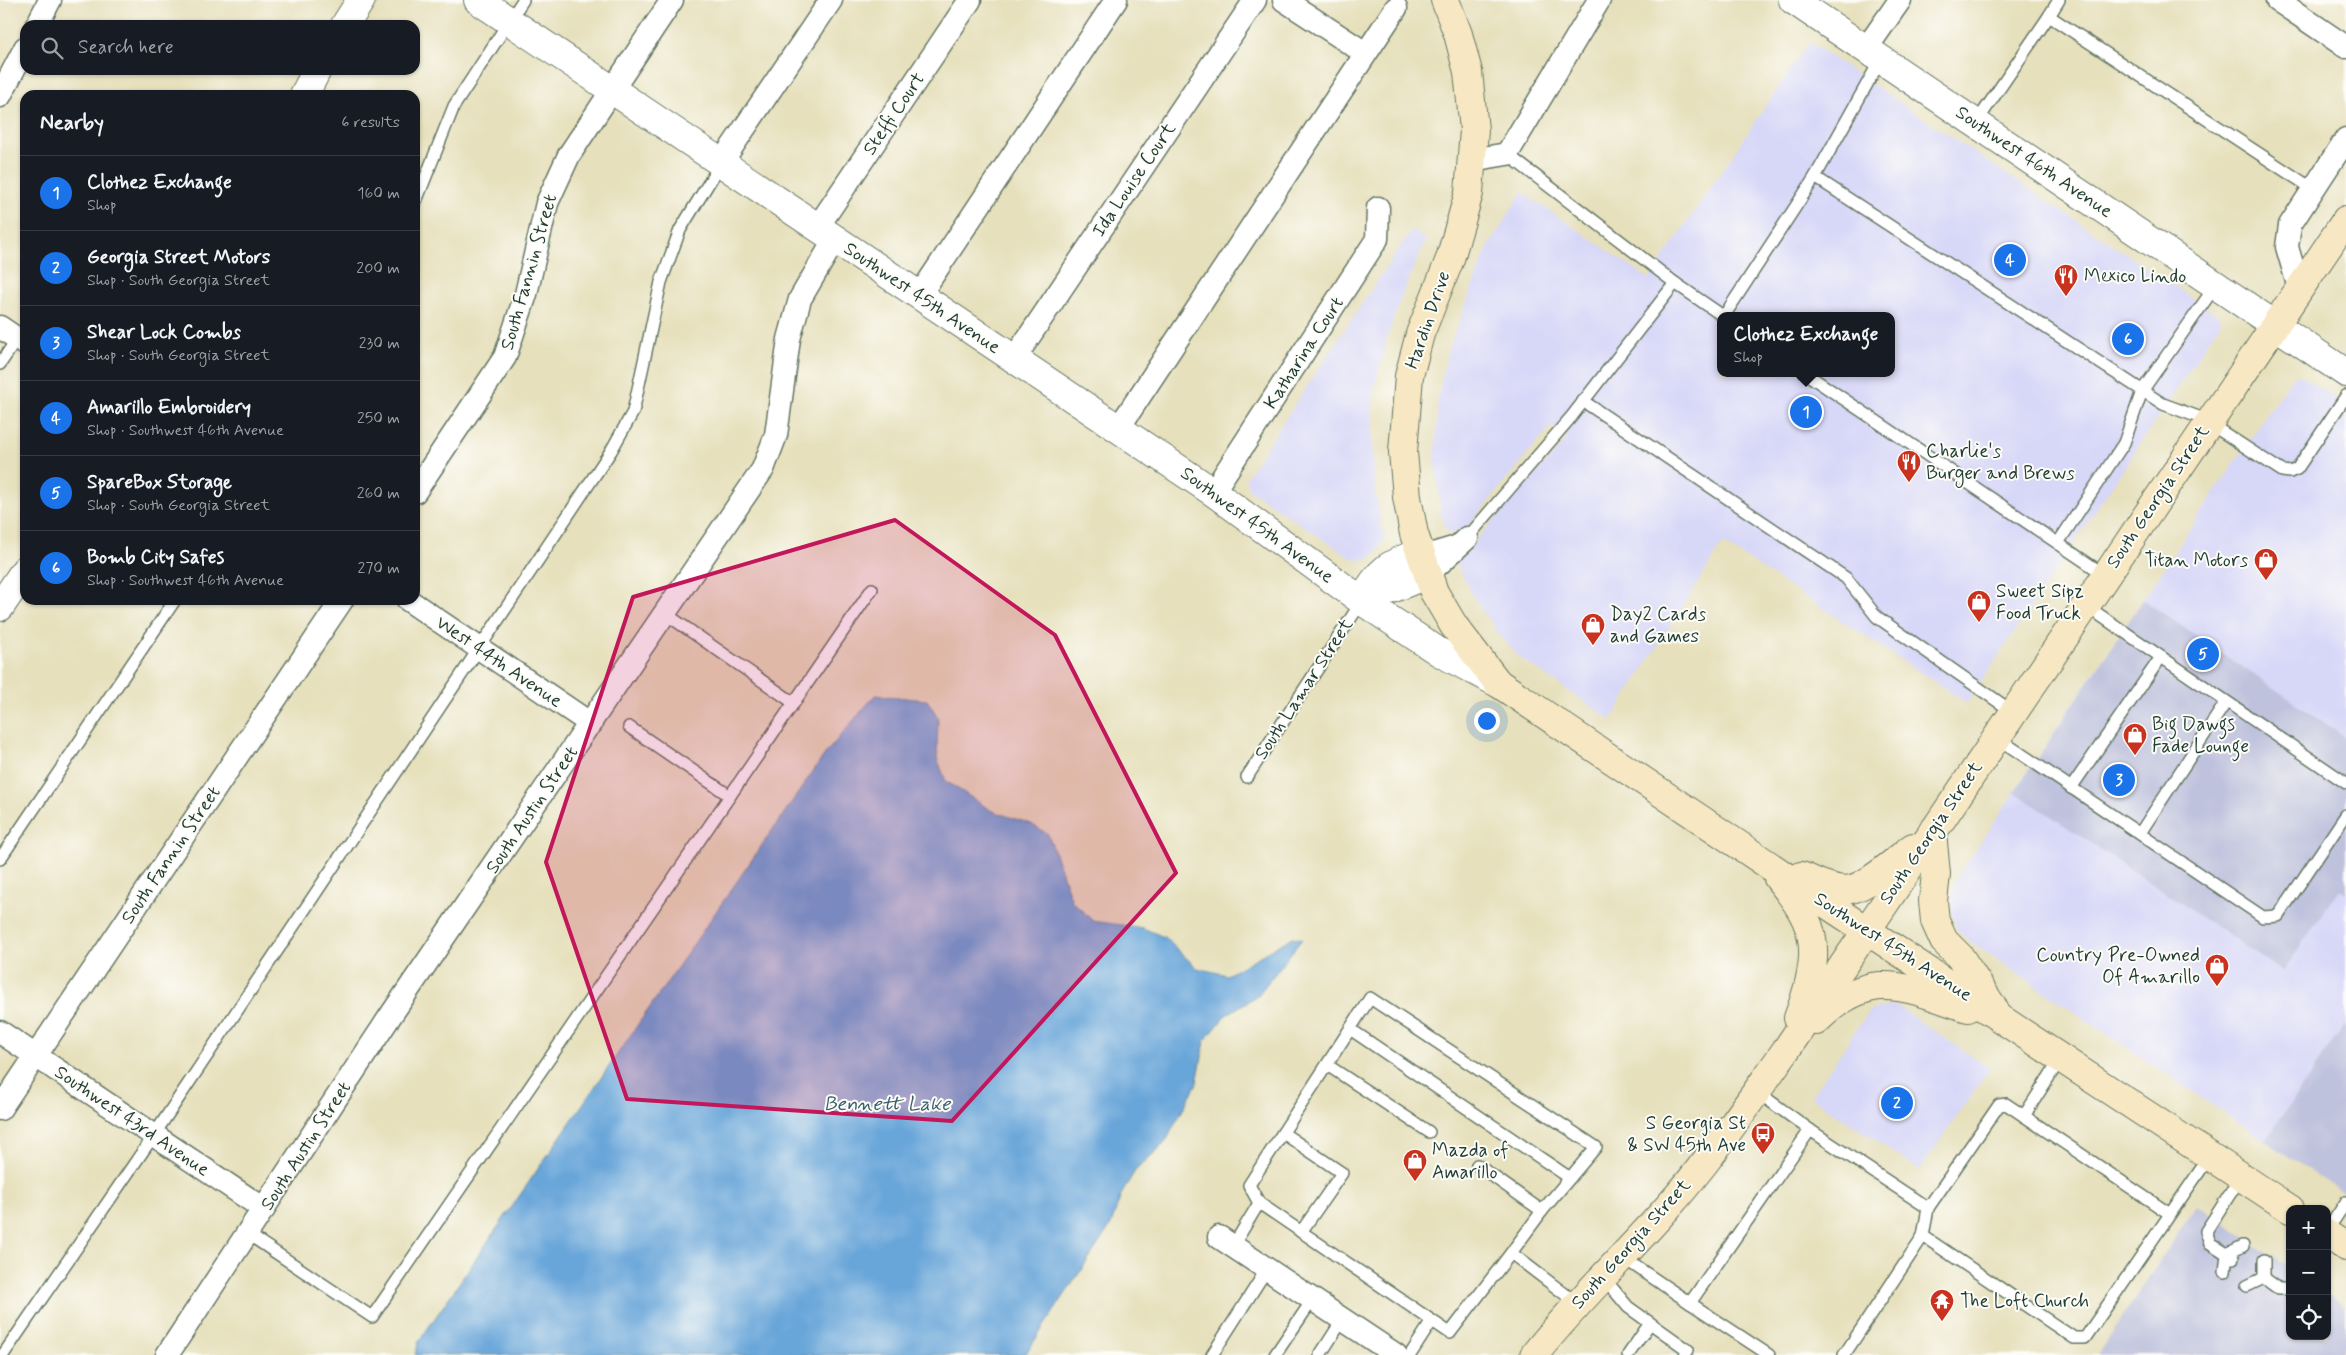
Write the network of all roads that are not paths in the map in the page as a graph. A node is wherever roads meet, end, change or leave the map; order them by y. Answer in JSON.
{"nodes":[{"id":1,"x":50,"y":0,"type":"edge"},
{"id":2,"x":361,"y":0,"type":"edge"},
{"id":3,"x":478,"y":0,"type":"edge"},
{"id":4,"x":672,"y":0,"type":"edge"},
{"id":5,"x":831,"y":0,"type":"edge"},
{"id":6,"x":970,"y":0,"type":"edge"},
{"id":7,"x":1116,"y":0,"type":"edge"},
{"id":8,"x":1255,"y":0,"type":"edge"},
{"id":9,"x":1284,"y":0,"type":"edge"},
{"id":10,"x":1444,"y":0,"type":"edge"},
{"id":11,"x":1599,"y":0,"type":"edge"},
{"id":12,"x":1793,"y":0,"type":"edge"},
{"id":13,"x":1900,"y":0,"type":"edge"},
{"id":14,"x":2059,"y":0,"type":"edge"},
{"id":15,"x":2277,"y":0,"type":"edge"},
{"id":16,"x":1396,"y":8,"type":"dead end"},
{"id":17,"x":516,"y":10,"type":"edge"},
{"id":18,"x":2049,"y":16,"type":"junction"},
{"id":19,"x":40,"y":20,"type":"edge"},
{"id":20,"x":348,"y":20,"type":"edge"},
{"id":21,"x":2346,"y":46,"type":"edge"},
{"id":22,"x":1365,"y":53,"type":"junction"},
{"id":23,"x":1874,"y":54,"type":"junction"},
{"id":24,"x":20,"y":58,"type":"edge"},
{"id":25,"x":314,"y":75,"type":"edge"},
{"id":26,"x":307,"y":90,"type":"edge"},
{"id":27,"x":612,"y":90,"type":"junction"},
{"id":28,"x":0,"y":96,"type":"edge"},
{"id":29,"x":1976,"y":123,"type":"junction"},
{"id":30,"x":2346,"y":139,"type":"edge"},
{"id":31,"x":1507,"y":154,"type":"junction"},
{"id":32,"x":1471,"y":160,"type":"junction"},
{"id":33,"x":721,"y":163,"type":"junction"},
{"id":34,"x":1815,"y":177,"type":"junction"},
{"id":35,"x":2313,"y":189,"type":"junction"},
{"id":36,"x":420,"y":191,"type":"edge"},
{"id":37,"x":1378,"y":208,"type":"dead end"},
{"id":38,"x":2342,"y":231,"type":"edge"},
{"id":39,"x":826,"y":234,"type":"junction"},
{"id":40,"x":1675,"y":283,"type":"junction"},
{"id":41,"x":2216,"y":285,"type":"junction"},
{"id":42,"x":2299,"y":288,"type":"junction"},
{"id":43,"x":919,"y":296,"type":"junction"},
{"id":44,"x":1717,"y":312,"type":"edge"},
{"id":45,"x":1726,"y":312,"type":"edge"},
{"id":46,"x":2274,"y":325,"type":"junction"},
{"id":47,"x":14,"y":337,"type":"edge"},
{"id":48,"x":1014,"y":359,"type":"junction"},
{"id":49,"x":0,"y":364,"type":"edge"},
{"id":50,"x":2346,"y":373,"type":"edge"},
{"id":51,"x":1811,"y":377,"type":"edge"},
{"id":52,"x":2142,"y":391,"type":"junction"},
{"id":53,"x":2346,"y":396,"type":"edge"},
{"id":54,"x":1583,"y":401,"type":"junction"},
{"id":55,"x":2208,"y":422,"type":"junction"},
{"id":56,"x":1118,"y":429,"type":"junction"},
{"id":57,"x":420,"y":484,"type":"edge"},
{"id":58,"x":1213,"y":492,"type":"junction"},
{"id":59,"x":1467,"y":538,"type":"joint"},
{"id":60,"x":2058,"y":543,"type":"junction"},
{"id":61,"x":1424,"y":563,"type":"junction"},
{"id":62,"x":1312,"y":564,"type":"junction"},
{"id":63,"x":1380,"y":571,"type":"junction"},
{"id":64,"x":2105,"y":575,"type":"junction"},
{"id":65,"x":20,"y":577,"type":"edge"},
{"id":66,"x":872,"y":589,"type":"dead end"},
{"id":67,"x":1362,"y":601,"type":"junction"},
{"id":68,"x":172,"y":605,"type":"edge"},
{"id":69,"x":339,"y":605,"type":"edge"},
{"id":70,"x":415,"y":605,"type":"edge"},
{"id":71,"x":2084,"y":605,"type":"junction"},
{"id":72,"x":0,"y":607,"type":"edge"},
{"id":73,"x":666,"y":614,"type":"junction"},
{"id":74,"x":478,"y":648,"type":"junction"},
{"id":75,"x":2161,"y":657,"type":"junction"},
{"id":76,"x":1498,"y":683,"type":"junction"},
{"id":77,"x":2226,"y":702,"type":"junction"},
{"id":78,"x":794,"y":703,"type":"junction"},
{"id":79,"x":2013,"y":712,"type":"junction"},
{"id":80,"x":591,"y":724,"type":"junction"},
{"id":81,"x":629,"y":727,"type":"dead end"},
{"id":82,"x":1996,"y":737,"type":"junction"},
{"id":83,"x":1247,"y":777,"type":"dead end"},
{"id":84,"x":2346,"y":783,"type":"edge"},
{"id":85,"x":2071,"y":788,"type":"junction"},
{"id":86,"x":730,"y":796,"type":"junction"},
{"id":87,"x":2346,"y":815,"type":"edge"},
{"id":88,"x":1932,"y":832,"type":"junction"},
{"id":89,"x":2140,"y":833,"type":"junction"},
{"id":90,"x":0,"y":859,"type":"edge"},
{"id":91,"x":1768,"y":864,"type":"junction"},
{"id":92,"x":1866,"y":930,"type":"junction"},
{"id":93,"x":2001,"y":1018,"type":"junction"},
{"id":94,"x":1350,"y":1029,"type":"junction"},
{"id":95,"x":0,"y":1032,"type":"edge"},
{"id":96,"x":1786,"y":1050,"type":"junction"},
{"id":97,"x":36,"y":1056,"type":"junction"},
{"id":98,"x":2061,"y":1058,"type":"junction"},
{"id":99,"x":1327,"y":1065,"type":"junction"},
{"id":100,"x":1756,"y":1091,"type":"junction"},
{"id":101,"x":0,"y":1109,"type":"edge"},
{"id":102,"x":2024,"y":1116,"type":"junction"},
{"id":103,"x":1810,"y":1130,"type":"junction"},
{"id":104,"x":1429,"y":1132,"type":"dead end"},
{"id":105,"x":1282,"y":1133,"type":"junction"},
{"id":106,"x":154,"y":1135,"type":"junction"},
{"id":107,"x":2210,"y":1156,"type":"junction"},
{"id":108,"x":1477,"y":1165,"type":"dead end"},
{"id":109,"x":2241,"y":1177,"type":"junction"},
{"id":110,"x":1570,"y":1178,"type":"junction"},
{"id":111,"x":2346,"y":1202,"type":"edge"},
{"id":112,"x":1259,"y":1203,"type":"junction"},
{"id":113,"x":2286,"y":1206,"type":"edge"},
{"id":114,"x":1928,"y":1208,"type":"junction"},
{"id":115,"x":264,"y":1209,"type":"junction"},
{"id":116,"x":1542,"y":1211,"type":"junction"},
{"id":117,"x":2170,"y":1214,"type":"junction"},
{"id":118,"x":2331,"y":1226,"type":"edge"},
{"id":119,"x":1301,"y":1232,"type":"junction"},
{"id":120,"x":248,"y":1234,"type":"junction"},
{"id":121,"x":2331,"y":1235,"type":"edge"},
{"id":122,"x":1923,"y":1236,"type":"junction"},
{"id":123,"x":1226,"y":1242,"type":"joint"},
{"id":124,"x":2243,"y":1246,"type":"dead end"},
{"id":125,"x":2346,"y":1247,"type":"edge"},
{"id":126,"x":1511,"y":1253,"type":"junction"},
{"id":127,"x":2231,"y":1256,"type":"junction"},
{"id":128,"x":1622,"y":1257,"type":"junction"},
{"id":129,"x":2264,"y":1260,"type":"dead end"},
{"id":130,"x":1267,"y":1269,"type":"junction"},
{"id":131,"x":2225,"y":1272,"type":"dead end"},
{"id":132,"x":2260,"y":1275,"type":"junction"},
{"id":133,"x":1603,"y":1277,"type":"junction"},
{"id":134,"x":2247,"y":1286,"type":"dead end"},
{"id":135,"x":2286,"y":1289,"type":"edge"},
{"id":136,"x":1313,"y":1299,"type":"junction"},
{"id":137,"x":1690,"y":1303,"type":"junction"},
{"id":138,"x":1578,"y":1304,"type":"junction"},
{"id":139,"x":1343,"y":1319,"type":"junction"},
{"id":140,"x":1432,"y":1322,"type":"junction"},
{"id":141,"x":1650,"y":1323,"type":"junction"},
{"id":142,"x":1690,"y":1353,"type":"edge"},
{"id":143,"x":3,"y":1355,"type":"edge"},
{"id":144,"x":167,"y":1355,"type":"edge"},
{"id":145,"x":1212,"y":1355,"type":"edge"},
{"id":146,"x":1275,"y":1355,"type":"edge"},
{"id":147,"x":1320,"y":1355,"type":"edge"},
{"id":148,"x":1396,"y":1355,"type":"edge"},
{"id":149,"x":1410,"y":1355,"type":"edge"},
{"id":150,"x":1534,"y":1355,"type":"edge"},
{"id":151,"x":1628,"y":1355,"type":"edge"},
{"id":152,"x":1769,"y":1355,"type":"edge"},
{"id":153,"x":1844,"y":1355,"type":"edge"}],
"edges":[{"from":1,"to":19,"type":"street"},
{"from":2,"to":20,"type":"street"},
{"from":3,"to":17,"type":"street","name":"Southwest 45th Avenue"},
{"from":4,"to":27,"type":"street","name":"South Fannin Street"},
{"from":5,"to":33,"type":"street"},
{"from":6,"to":39,"type":"street","name":"Steffi Court"},
{"from":7,"to":43,"type":"street"},
{"from":8,"to":48,"type":"street","name":"Ida Louise Court"},
{"from":9,"to":22,"type":"street"},
{"from":10,"to":32,"type":"main road","name":"Hardin Drive"},
{"from":11,"to":31,"type":"street"},
{"from":12,"to":23,"type":"street","name":"Southwest 46th Avenue"},
{"from":13,"to":23,"type":"street"},
{"from":14,"to":18,"type":"lane"},
{"from":15,"to":21,"type":"street"},
{"from":16,"to":22,"type":"street"},
{"from":17,"to":27,"type":"street","name":"Southwest 45th Avenue"},
{"from":17,"to":36,"type":"lane"},
{"from":18,"to":29,"type":"lane"},
{"from":18,"to":35,"type":"lane"},
{"from":22,"to":56,"type":"street"},
{"from":23,"to":29,"type":"street","name":"Southwest 46th Avenue"},
{"from":23,"to":34,"type":"lane"},
{"from":24,"to":28,"type":"street"},
{"from":25,"to":26,"type":"street"},
{"from":27,"to":33,"type":"street","name":"Southwest 45th Avenue"},
{"from":27,"to":57,"type":"street","name":"South Fannin Street"},
{"from":29,"to":41,"type":"street","name":"Southwest 46th Avenue"},
{"from":30,"to":35,"type":"street"},
{"from":31,"to":32,"type":"street"},
{"from":31,"to":40,"type":"lane"},
{"from":32,"to":61,"type":"main road","name":"Hardin Drive"},
{"from":33,"to":39,"type":"street","name":"Southwest 45th Avenue"},
{"from":33,"to":74,"type":"lane"},
{"from":34,"to":45,"type":"lane"},
{"from":34,"to":52,"type":"lane"},
{"from":35,"to":42,"type":"street"},
{"from":37,"to":58,"type":"street","name":"Katharina Court"},
{"from":38,"to":42,"type":"main road","name":"South Georgia Street"},
{"from":39,"to":43,"type":"street","name":"Southwest 45th Avenue"},
{"from":39,"to":73,"type":"street","name":"South Austin Street"},
{"from":40,"to":44,"type":"lane"},
{"from":40,"to":54,"type":"lane"},
{"from":41,"to":46,"type":"street","name":"Southwest 46th Avenue"},
{"from":41,"to":52,"type":"lane"},
{"from":42,"to":46,"type":"main road","name":"South Georgia Street"},
{"from":43,"to":48,"type":"street","name":"Southwest 45th Avenue"},
{"from":46,"to":50,"type":"street","name":"Southwest 46th Avenue"},
{"from":46,"to":55,"type":"main road","name":"South Georgia Street"},
{"from":47,"to":49,"type":"lane"},
{"from":48,"to":56,"type":"street","name":"Southwest 45th Avenue"},
{"from":51,"to":60,"type":"lane"},
{"from":52,"to":55,"type":"lane"},
{"from":52,"to":60,"type":"lane"},
{"from":53,"to":55,"type":"lane"},
{"from":54,"to":59,"type":"lane"},
{"from":54,"to":79,"type":"lane"},
{"from":55,"to":64,"type":"main road","name":"South Georgia Street"},
{"from":56,"to":58,"type":"street","name":"Southwest 45th Avenue"},
{"from":58,"to":62,"type":"street","name":"Southwest 45th Avenue"},
{"from":59,"to":61,"type":"street"},
{"from":60,"to":64,"type":"lane"},
{"from":61,"to":63,"type":"street"},
{"from":61,"to":67,"type":"street"},
{"from":61,"to":76,"type":"main road","name":"Hardin Drive"},
{"from":62,"to":63,"type":"street"},
{"from":62,"to":67,"type":"street","name":"Southwest 45th Avenue"},
{"from":63,"to":67,"type":"street"},
{"from":64,"to":71,"type":"main road","name":"South Georgia Street"},
{"from":65,"to":72,"type":"street"},
{"from":66,"to":78,"type":"lane"},
{"from":67,"to":76,"type":"street","name":"Southwest 45th Avenue"},
{"from":67,"to":83,"type":"lane","name":"South Lamar Street"},
{"from":68,"to":90,"type":"lane"},
{"from":69,"to":97,"type":"street","name":"South Fannin Street"},
{"from":70,"to":74,"type":"street","name":"West 44th Avenue"},
{"from":71,"to":75,"type":"lane"},
{"from":71,"to":79,"type":"main road","name":"South Georgia Street"},
{"from":73,"to":78,"type":"lane"},
{"from":73,"to":80,"type":"street","name":"South Austin Street"},
{"from":74,"to":80,"type":"street","name":"West 44th Avenue"},
{"from":74,"to":106,"type":"lane"},
{"from":75,"to":77,"type":"lane"},
{"from":75,"to":85,"type":"lane"},
{"from":76,"to":91,"type":"main road","name":"Southwest 45th Avenue"},
{"from":77,"to":84,"type":"lane"},
{"from":77,"to":89,"type":"lane"},
{"from":78,"to":86,"type":"lane"},
{"from":79,"to":82,"type":"main road","name":"South Georgia Street"},
{"from":80,"to":115,"type":"street","name":"South Austin Street"},
{"from":81,"to":86,"type":"lane"},
{"from":82,"to":85,"type":"lane"},
{"from":82,"to":88,"type":"main road","name":"South Georgia Street"},
{"from":85,"to":89,"type":"lane"},
{"from":86,"to":120,"type":"lane"},
{"from":87,"to":89,"type":"lane"},
{"from":88,"to":91,"type":"main road"},
{"from":88,"to":92,"type":"main road","name":"South Georgia Street"},
{"from":88,"to":93,"type":"main road"},
{"from":91,"to":92,"type":"main road","name":"Southwest 45th Avenue"},
{"from":91,"to":96,"type":"main road"},
{"from":92,"to":93,"type":"main road","name":"Southwest 45th Avenue"},
{"from":92,"to":96,"type":"main road","name":"South Georgia Street"},
{"from":93,"to":96,"type":"main road"},
{"from":93,"to":98,"type":"main road","name":"Southwest 45th Avenue"},
{"from":94,"to":99,"type":"lane"},
{"from":94,"to":110,"type":"lane"},
{"from":94,"to":110,"type":"lane"},
{"from":95,"to":97,"type":"street","name":"Southwest 43rd Avenue"},
{"from":96,"to":100,"type":"main road","name":"South Georgia Street"},
{"from":97,"to":101,"type":"street","name":"South Fannin Street"},
{"from":97,"to":106,"type":"street","name":"Southwest 43rd Avenue"},
{"from":98,"to":102,"type":"lane"},
{"from":98,"to":107,"type":"main road","name":"Southwest 45th Avenue"},
{"from":99,"to":104,"type":"lane"},
{"from":99,"to":105,"type":"lane"},
{"from":100,"to":103,"type":"lane"},
{"from":100,"to":128,"type":"main road","name":"South Georgia Street"},
{"from":102,"to":114,"type":"lane"},
{"from":102,"to":117,"type":"lane"},
{"from":103,"to":114,"type":"lane"},
{"from":103,"to":137,"type":"lane"},
{"from":105,"to":112,"type":"lane"},
{"from":105,"to":119,"type":"lane"},
{"from":106,"to":115,"type":"street","name":"Southwest 43rd Avenue"},
{"from":106,"to":143,"type":"lane"},
{"from":107,"to":109,"type":"main road","name":"Southwest 45th Avenue"},
{"from":107,"to":117,"type":"lane"},
{"from":108,"to":116,"type":"lane"},
{"from":109,"to":113,"type":"main road","name":"Southwest 45th Avenue"},
{"from":109,"to":127,"type":"lane"},
{"from":110,"to":116,"type":"lane"},
{"from":111,"to":118,"type":"lane"},
{"from":112,"to":119,"type":"lane"},
{"from":112,"to":123,"type":"lane"},
{"from":114,"to":122,"type":"lane"},
{"from":115,"to":120,"type":"street","name":"South Austin Street"},
{"from":116,"to":126,"type":"lane"},
{"from":117,"to":122,"type":"lane"},
{"from":119,"to":140,"type":"lane"},
{"from":120,"to":144,"type":"street","name":"South Austin Street"},
{"from":121,"to":125,"type":"main road"},
{"from":122,"to":153,"type":"lane"},
{"from":123,"to":130,"type":"street"},
{"from":124,"to":127,"type":"lane"},
{"from":126,"to":138,"type":"lane"},
{"from":126,"to":140,"type":"lane"},
{"from":127,"to":131,"type":"lane"},
{"from":128,"to":133,"type":"main road","name":"South Georgia Street"},
{"from":128,"to":137,"type":"lane"},
{"from":129,"to":132,"type":"lane"},
{"from":130,"to":136,"type":"street"},
{"from":130,"to":145,"type":"lane"},
{"from":132,"to":134,"type":"lane"},
{"from":132,"to":135,"type":"lane"},
{"from":133,"to":138,"type":"main road","name":"South Georgia Street"},
{"from":133,"to":141,"type":"lane"},
{"from":136,"to":139,"type":"street"},
{"from":136,"to":146,"type":"lane"},
{"from":137,"to":152,"type":"lane"},
{"from":138,"to":150,"type":"main road","name":"South Georgia Street"},
{"from":139,"to":147,"type":"lane"},
{"from":139,"to":148,"type":"street"},
{"from":140,"to":149,"type":"lane"},
{"from":141,"to":142,"type":"lane"},
{"from":141,"to":151,"type":"lane"}]}
